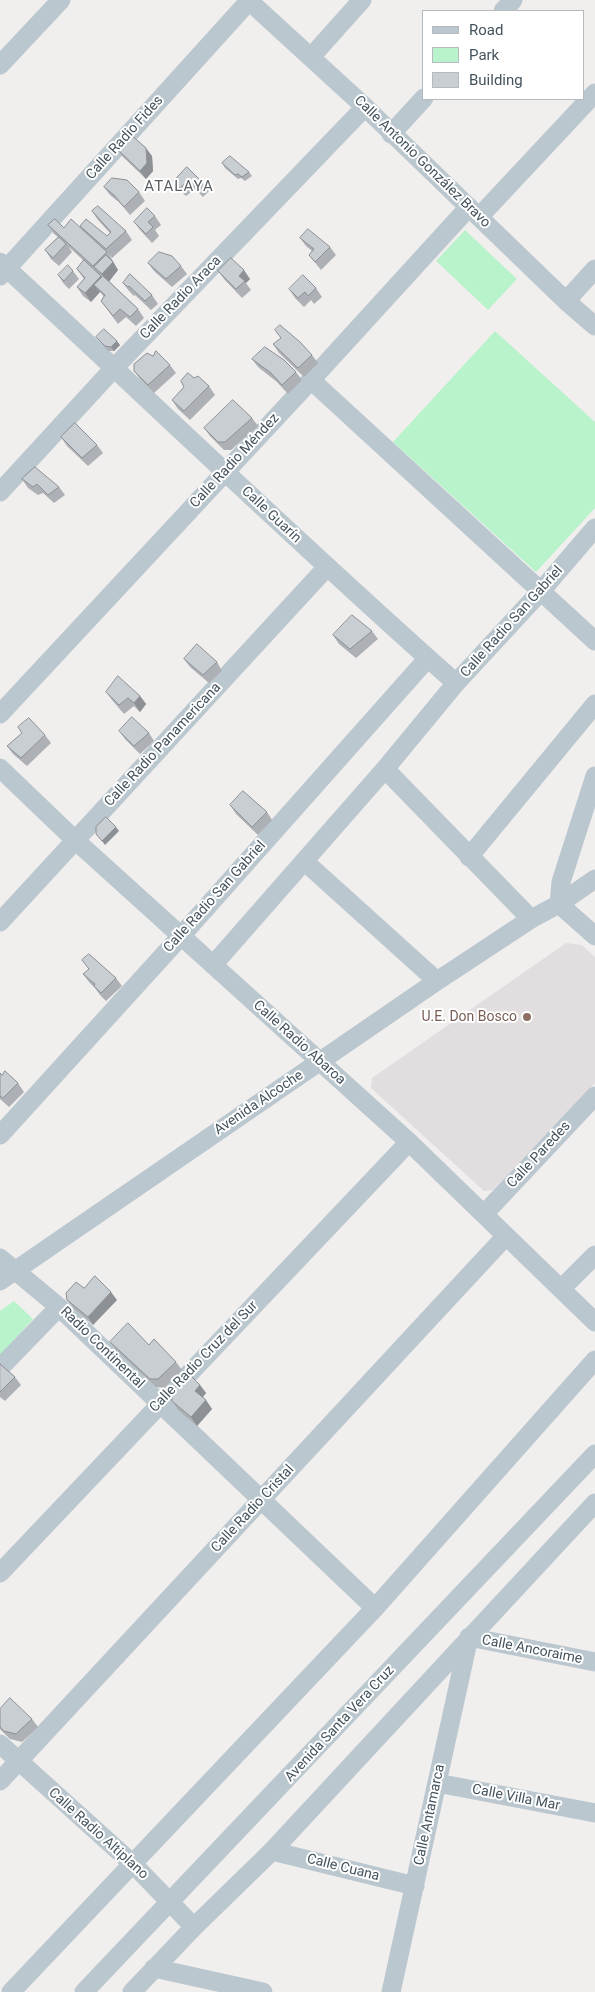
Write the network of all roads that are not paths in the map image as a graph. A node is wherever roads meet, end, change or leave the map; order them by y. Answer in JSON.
{"nodes":[{"id":1,"x":61,"y":0,"type":"edge"},
{"id":2,"x":362,"y":0,"type":"edge"},
{"id":3,"x":514,"y":0,"type":"edge"},
{"id":4,"x":249,"y":1,"type":"edge"},
{"id":5,"x":504,"y":10,"type":"edge"},
{"id":6,"x":311,"y":57,"type":"junction"},
{"id":7,"x":0,"y":65,"type":"edge"},
{"id":8,"x":595,"y":93,"type":"edge"},
{"id":9,"x":422,"y":100,"type":"edge"},
{"id":10,"x":365,"y":107,"type":"junction"},
{"id":11,"x":391,"y":134,"type":"junction"},
{"id":12,"x":474,"y":212,"type":"junction"},
{"id":13,"x":2,"y":268,"type":"edge"},
{"id":14,"x":595,"y":269,"type":"edge"},
{"id":15,"x":566,"y":301,"type":"junction"},
{"id":16,"x":595,"y":326,"type":"edge"},
{"id":17,"x":115,"y":367,"type":"junction"},
{"id":18,"x":311,"y":380,"type":"junction"},
{"id":19,"x":225,"y":472,"type":"junction"},
{"id":20,"x":0,"y":492,"type":"edge"},
{"id":21,"x":595,"y":528,"type":"edge"},
{"id":22,"x":327,"y":567,"type":"junction"},
{"id":23,"x":541,"y":591,"type":"junction"},
{"id":24,"x":595,"y":641,"type":"edge"},
{"id":25,"x":428,"y":658,"type":"junction"},
{"id":26,"x":456,"y":683,"type":"junction"},
{"id":27,"x":595,"y":704,"type":"edge"},
{"id":28,"x":0,"y":714,"type":"edge"},
{"id":29,"x":0,"y":768,"type":"edge"},
{"id":30,"x":385,"y":769,"type":"junction"},
{"id":31,"x":595,"y":776,"type":"edge"},
{"id":32,"x":75,"y":840,"type":"junction"},
{"id":33,"x":470,"y":857,"type":"junction"},
{"id":34,"x":304,"y":861,"type":"junction"},
{"id":35,"x":595,"y":879,"type":"edge"},
{"id":36,"x":559,"y":904,"type":"junction"},
{"id":37,"x":531,"y":919,"type":"junction"},
{"id":38,"x":0,"y":922,"type":"edge"},
{"id":39,"x":181,"y":936,"type":"junction"},
{"id":40,"x":595,"y":936,"type":"edge"},
{"id":41,"x":213,"y":965,"type":"junction"},
{"id":42,"x":437,"y":981,"type":"junction"},
{"id":43,"x":321,"y":1061,"type":"junction"},
{"id":44,"x":595,"y":1096,"type":"edge"},
{"id":45,"x":0,"y":1135,"type":"edge"},
{"id":46,"x":408,"y":1142,"type":"junction"},
{"id":47,"x":484,"y":1214,"type":"junction"},
{"id":48,"x":505,"y":1237,"type":"junction"},
{"id":49,"x":595,"y":1255,"type":"edge"},
{"id":50,"x":0,"y":1258,"type":"edge"},
{"id":51,"x":7,"y":1276,"type":"edge"},
{"id":52,"x":562,"y":1288,"type":"junction"},
{"id":53,"x":59,"y":1307,"type":"junction"},
{"id":54,"x":595,"y":1322,"type":"edge"},
{"id":55,"x":595,"y":1360,"type":"edge"},
{"id":56,"x":0,"y":1368,"type":"edge"},
{"id":57,"x":160,"y":1404,"type":"junction"},
{"id":58,"x":595,"y":1454,"type":"edge"},
{"id":59,"x":262,"y":1499,"type":"junction"},
{"id":60,"x":595,"y":1503,"type":"edge"},
{"id":61,"x":0,"y":1573,"type":"edge"},
{"id":62,"x":375,"y":1608,"type":"junction"},
{"id":63,"x":470,"y":1637,"type":"junction"},
{"id":64,"x":595,"y":1662,"type":"edge"},
{"id":65,"x":0,"y":1744,"type":"edge"},
{"id":66,"x":18,"y":1762,"type":"junction"},
{"id":67,"x":0,"y":1781,"type":"edge"},
{"id":68,"x":437,"y":1783,"type":"junction"},
{"id":69,"x":595,"y":1813,"type":"edge"},
{"id":70,"x":272,"y":1851,"type":"junction"},
{"id":71,"x":133,"y":1864,"type":"junction"},
{"id":72,"x":415,"y":1886,"type":"junction"},
{"id":73,"x":171,"y":1902,"type":"junction"},
{"id":74,"x":194,"y":1927,"type":"junction"},
{"id":75,"x":154,"y":1968,"type":"junction"},
{"id":76,"x":11,"y":1992,"type":"edge"},
{"id":77,"x":84,"y":1992,"type":"edge"},
{"id":78,"x":132,"y":1992,"type":"edge"},
{"id":79,"x":263,"y":1992,"type":"edge"},
{"id":80,"x":391,"y":1992,"type":"edge"}],
"edges":[{"from":1,"to":7,"type":"street"},
{"from":2,"to":6,"type":"street"},
{"from":3,"to":5,"type":"street"},
{"from":4,"to":6,"type":"street","name":"Calle Antonio González Bravo"},
{"from":4,"to":13,"type":"street","name":"Calle Radio Fides"},
{"from":6,"to":10,"type":"street","name":"Calle Antonio González Bravo"},
{"from":8,"to":12,"type":"street","name":"Calle Radio Méndez"},
{"from":9,"to":11,"type":"street"},
{"from":10,"to":11,"type":"street","name":"Calle Antonio González Bravo"},
{"from":10,"to":17,"type":"street","name":"Calle Radio Araca"},
{"from":11,"to":12,"type":"street","name":"Calle Antonio González Bravo"},
{"from":12,"to":15,"type":"street","name":"Calle Antonio González Bravo"},
{"from":12,"to":18,"type":"street","name":"Calle Radio Méndez"},
{"from":13,"to":17,"type":"street","name":"Calle Guarín"},
{"from":14,"to":15,"type":"street"},
{"from":15,"to":16,"type":"street","name":"Calle Antonio González Bravo"},
{"from":17,"to":19,"type":"street","name":"Calle Guarín"},
{"from":17,"to":20,"type":"street","name":"Calle Radio Araca"},
{"from":18,"to":19,"type":"street","name":"Calle Radio Méndez"},
{"from":18,"to":23,"type":"street"},
{"from":19,"to":22,"type":"street","name":"Calle Guarín"},
{"from":19,"to":28,"type":"street","name":"Calle Radio Méndez"},
{"from":21,"to":23,"type":"street","name":"Calle Radio San Gabriel"},
{"from":22,"to":25,"type":"street","name":"Calle Guarín"},
{"from":22,"to":32,"type":"street","name":"Calle Radio Panamericana"},
{"from":23,"to":24,"type":"street"},
{"from":23,"to":26,"type":"street","name":"Calle Radio San Gabriel"},
{"from":25,"to":26,"type":"street","name":"Calle Guarín"},
{"from":25,"to":39,"type":"street","name":"Calle Radio San Gabriel"},
{"from":26,"to":30,"type":"street","name":"Calle Radio San Gabriel"},
{"from":27,"to":33,"type":"street"},
{"from":29,"to":32,"type":"street","name":"Calle Radio Abaroa"},
{"from":30,"to":33,"type":"street"},
{"from":30,"to":34,"type":"street","name":"Calle Radio San Gabriel"},
{"from":31,"to":36,"type":"street"},
{"from":32,"to":38,"type":"street","name":"Calle Radio Panamericana"},
{"from":32,"to":39,"type":"street","name":"Calle Radio Abaroa"},
{"from":33,"to":37,"type":"street"},
{"from":34,"to":41,"type":"street","name":"Calle Radio San Gabriel"},
{"from":34,"to":42,"type":"street"},
{"from":35,"to":36,"type":"street","name":"Avenida Alcoche"},
{"from":36,"to":37,"type":"street","name":"Avenida Alcoche"},
{"from":36,"to":40,"type":"street"},
{"from":37,"to":42,"type":"street","name":"Avenida Alcoche"},
{"from":39,"to":41,"type":"street","name":"Calle Radio Abaroa"},
{"from":39,"to":45,"type":"street","name":"Calle Radio San Gabriel"},
{"from":41,"to":43,"type":"street","name":"Calle Radio Abaroa"},
{"from":42,"to":43,"type":"street","name":"Avenida Alcoche"},
{"from":43,"to":46,"type":"street","name":"Calle Radio Abaroa"},
{"from":43,"to":51,"type":"street","name":"Avenida Alcoche"},
{"from":44,"to":47,"type":"street","name":"Calle Paredes"},
{"from":46,"to":47,"type":"street","name":"Calle Radio Abaroa"},
{"from":46,"to":57,"type":"street","name":"Calle Radio Cruz del Sur"},
{"from":47,"to":48,"type":"street","name":"Calle Radio Abaroa"},
{"from":48,"to":52,"type":"street","name":"Calle Radio Abaroa"},
{"from":48,"to":59,"type":"street","name":"Calle Radio Cristal"},
{"from":49,"to":52,"type":"street"},
{"from":50,"to":51,"type":"street","name":"Radio Continental"},
{"from":51,"to":53,"type":"street","name":"Radio Continental"},
{"from":52,"to":54,"type":"street","name":"Calle Radio Abaroa"},
{"from":53,"to":56,"type":"street"},
{"from":53,"to":57,"type":"street","name":"Radio Continental"},
{"from":55,"to":62,"type":"street"},
{"from":57,"to":59,"type":"street","name":"Radio Continental"},
{"from":57,"to":61,"type":"street","name":"Calle Radio Cruz del Sur"},
{"from":58,"to":73,"type":"street","name":"Avenida Santa Vera Cruz"},
{"from":59,"to":62,"type":"street","name":"Radio Continental"},
{"from":59,"to":66,"type":"street","name":"Calle Radio Cristal"},
{"from":60,"to":63,"type":"street"},
{"from":62,"to":71,"type":"street"},
{"from":63,"to":64,"type":"street","name":"Calle Ancoraime"},
{"from":63,"to":68,"type":"street","name":"Calle Antamarca"},
{"from":63,"to":70,"type":"street"},
{"from":65,"to":66,"type":"street","name":"Calle Radio Altiplano"},
{"from":66,"to":67,"type":"street","name":"Calle Radio Cristal"},
{"from":66,"to":71,"type":"street","name":"Calle Radio Altiplano"},
{"from":68,"to":69,"type":"street","name":"Calle Villa Mar"},
{"from":68,"to":72,"type":"street","name":"Calle Antamarca"},
{"from":70,"to":72,"type":"street","name":"Calle Cuana"},
{"from":70,"to":74,"type":"street"},
{"from":71,"to":73,"type":"street","name":"Calle Radio Altiplano"},
{"from":71,"to":76,"type":"street"},
{"from":72,"to":80,"type":"street","name":"Calle Antamarca"},
{"from":73,"to":74,"type":"street","name":"Calle Radio Altiplano"},
{"from":73,"to":77,"type":"street","name":"Avenida Santa Vera Cruz"},
{"from":74,"to":75,"type":"street"},
{"from":75,"to":78,"type":"street"},
{"from":75,"to":79,"type":"street"}]}
